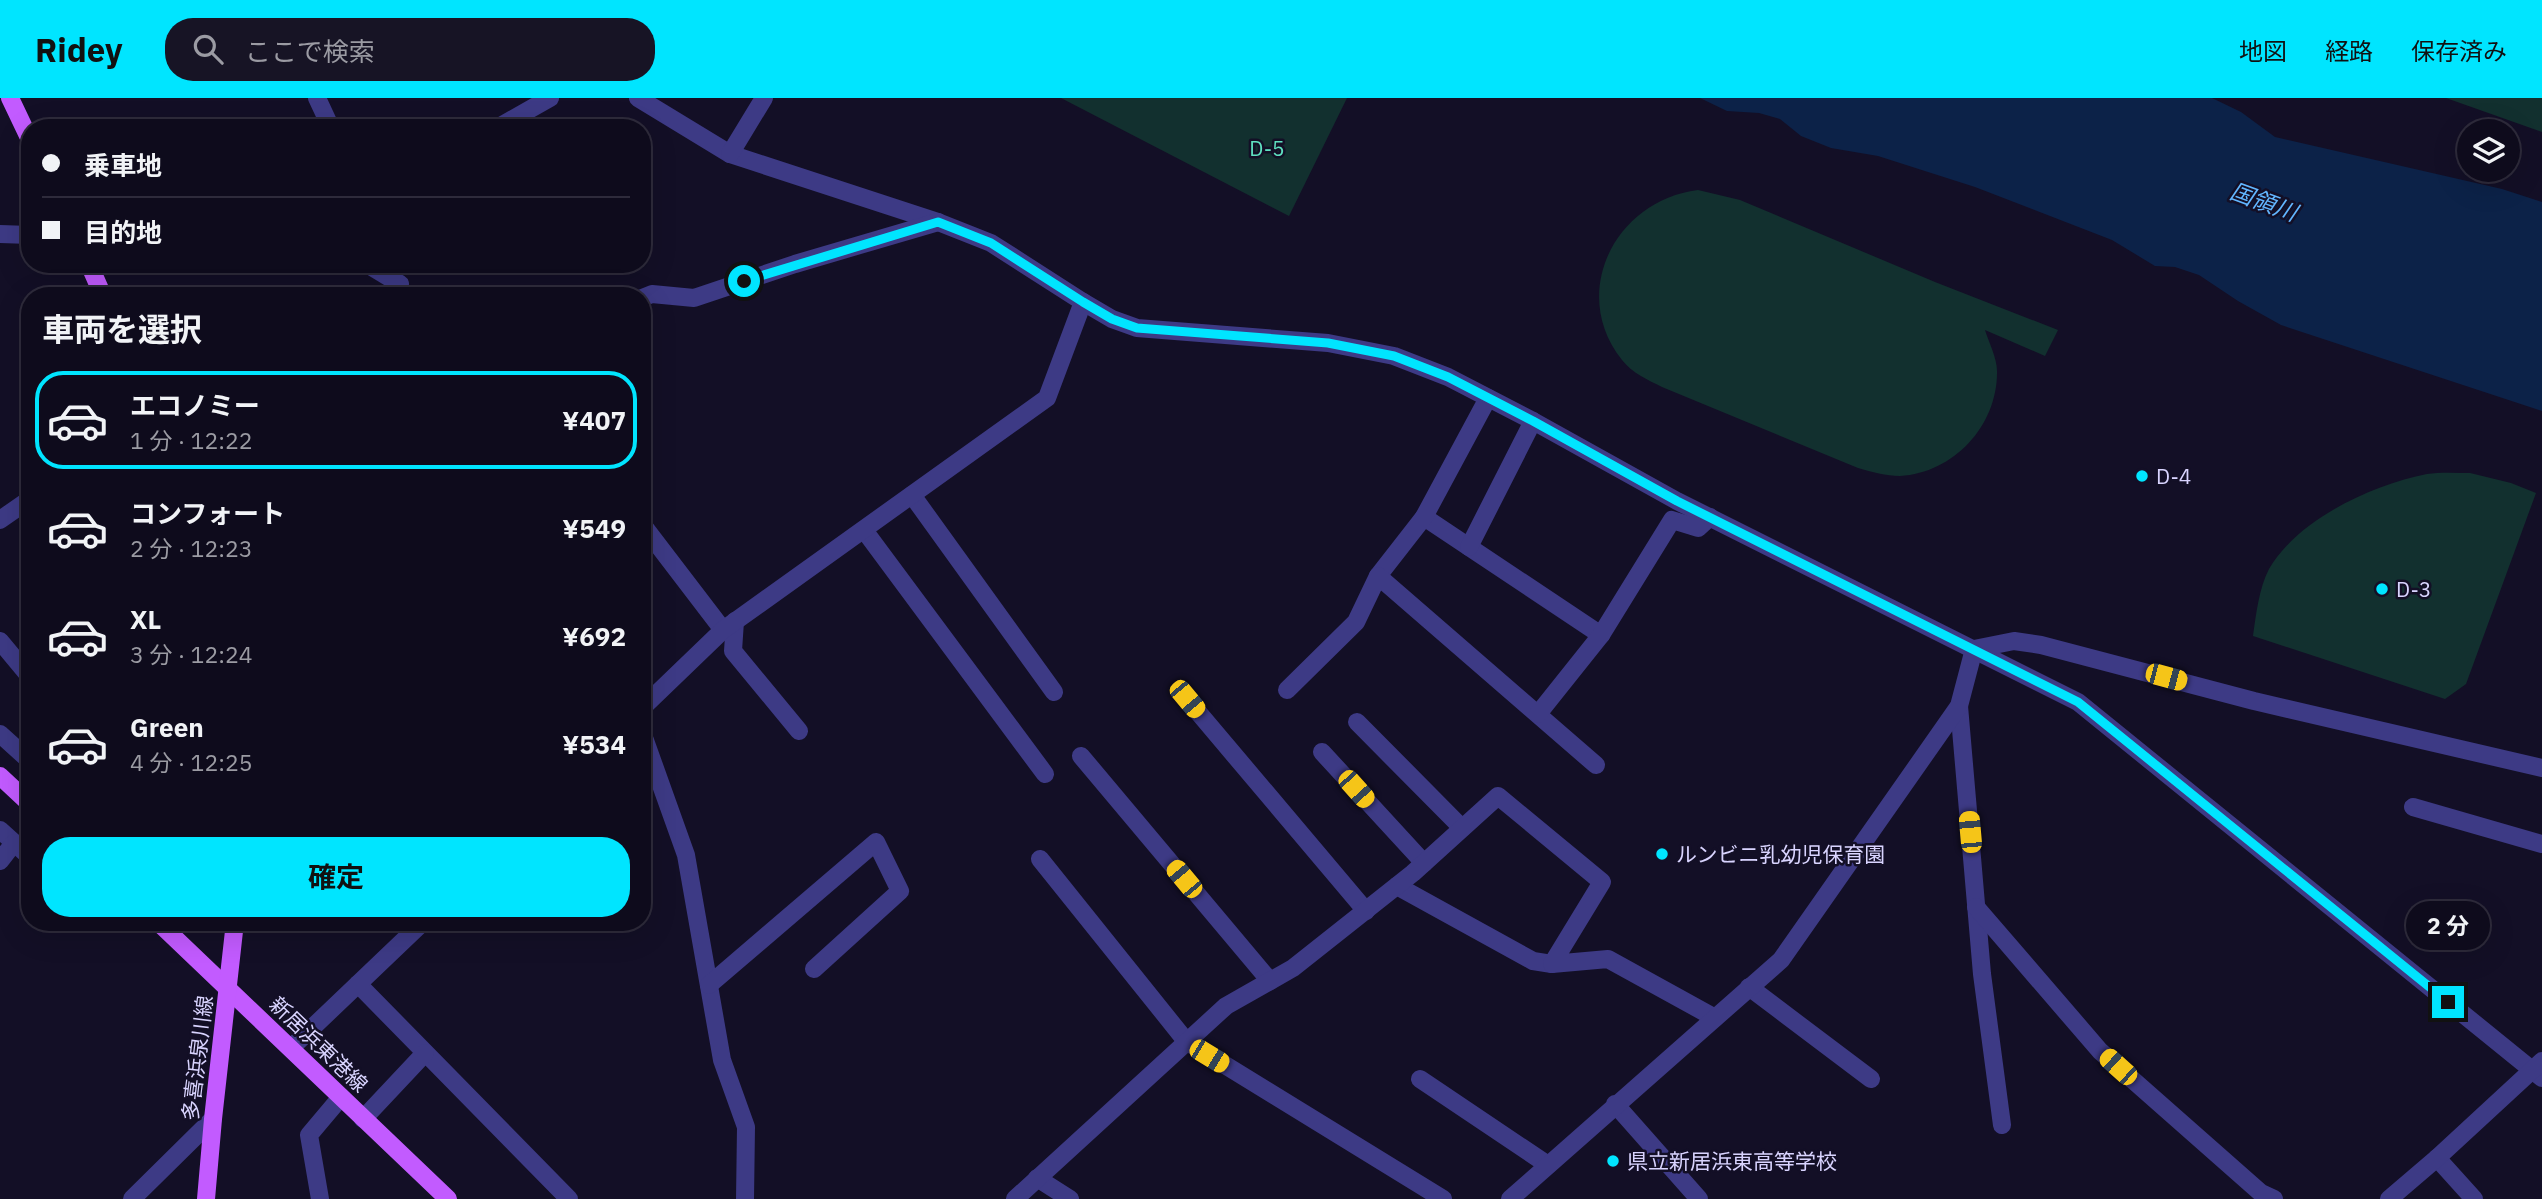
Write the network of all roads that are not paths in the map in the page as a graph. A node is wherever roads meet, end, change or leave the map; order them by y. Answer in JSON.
{"nodes":[{"id":1,"x":10,"y":98,"type":"edge"},
{"id":2,"x":317,"y":98,"type":"edge"},
{"id":3,"x":550,"y":98,"type":"edge"},
{"id":4,"x":638,"y":98,"type":"edge"},
{"id":5,"x":764,"y":98,"type":"edge"},
{"id":6,"x":323,"y":119,"type":"edge"},
{"id":7,"x":513,"y":119,"type":"edge"},
{"id":8,"x":21,"y":121,"type":"edge"},
{"id":9,"x":730,"y":155,"type":"junction"},
{"id":10,"x":938,"y":222,"type":"junction"},
{"id":11,"x":0,"y":234,"type":"edge"},
{"id":12,"x":21,"y":235,"type":"edge"},
{"id":13,"x":379,"y":273,"type":"edge"},
{"id":14,"x":395,"y":287,"type":"edge"},
{"id":15,"x":651,"y":294,"type":"edge"},
{"id":16,"x":1083,"y":302,"type":"junction"},
{"id":17,"x":1488,"y":398,"type":"junction"},
{"id":18,"x":1533,"y":421,"type":"junction"},
{"id":19,"x":912,"y":495,"type":"junction"},
{"id":20,"x":21,"y":505,"type":"edge"},
{"id":21,"x":1424,"y":517,"type":"junction"},
{"id":22,"x":1710,"y":517,"type":"junction"},
{"id":23,"x":0,"y":520,"type":"edge"},
{"id":24,"x":864,"y":530,"type":"junction"},
{"id":25,"x":651,"y":535,"type":"edge"},
{"id":26,"x":1469,"y":547,"type":"junction"},
{"id":27,"x":1378,"y":576,"type":"junction"},
{"id":28,"x":729,"y":626,"type":"junction"},
{"id":29,"x":1601,"y":635,"type":"junction"},
{"id":30,"x":0,"y":641,"type":"edge"},
{"id":31,"x":1974,"y":649,"type":"junction"},
{"id":32,"x":21,"y":666,"type":"edge"},
{"id":33,"x":1287,"y":690,"type":"dead end"},
{"id":34,"x":1054,"y":692,"type":"dead end"},
{"id":35,"x":1187,"y":699,"type":"dead end"},
{"id":36,"x":651,"y":700,"type":"edge"},
{"id":37,"x":1959,"y":706,"type":"junction"},
{"id":38,"x":1538,"y":715,"type":"junction"},
{"id":39,"x":1357,"y":722,"type":"dead end"},
{"id":40,"x":799,"y":731,"type":"dead end"},
{"id":41,"x":0,"y":734,"type":"edge"},
{"id":42,"x":1322,"y":752,"type":"dead end"},
{"id":43,"x":21,"y":753,"type":"edge"},
{"id":44,"x":1081,"y":756,"type":"dead end"},
{"id":45,"x":651,"y":757,"type":"edge"},
{"id":46,"x":1596,"y":765,"type":"dead end"},
{"id":47,"x":2542,"y":768,"type":"edge"},
{"id":48,"x":1045,"y":774,"type":"dead end"},
{"id":49,"x":0,"y":776,"type":"edge"},
{"id":50,"x":21,"y":796,"type":"edge"},
{"id":51,"x":2413,"y":807,"type":"dead end"},
{"id":52,"x":1462,"y":828,"type":"junction"},
{"id":53,"x":0,"y":830,"type":"edge"},
{"id":54,"x":14,"y":843,"type":"junction"},
{"id":55,"x":2542,"y":844,"type":"edge"},
{"id":56,"x":21,"y":849,"type":"edge"},
{"id":57,"x":1040,"y":859,"type":"dead end"},
{"id":58,"x":0,"y":861,"type":"edge"},
{"id":59,"x":1423,"y":863,"type":"junction"},
{"id":60,"x":1397,"y":886,"type":"junction"},
{"id":61,"x":1976,"y":907,"type":"junction"},
{"id":62,"x":1366,"y":911,"type":"junction"},
{"id":63,"x":168,"y":931,"type":"edge"},
{"id":64,"x":234,"y":931,"type":"edge"},
{"id":65,"x":414,"y":931,"type":"edge"},
{"id":66,"x":1552,"y":964,"type":"junction"},
{"id":67,"x":814,"y":969,"type":"dead end"},
{"id":68,"x":1270,"y":981,"type":"junction"},
{"id":69,"x":358,"y":984,"type":"junction"},
{"id":70,"x":709,"y":985,"type":"junction"},
{"id":71,"x":1749,"y":987,"type":"junction"},
{"id":72,"x":229,"y":988,"type":"junction"},
{"id":73,"x":1715,"y":1018,"type":"junction"},
{"id":74,"x":1186,"y":1041,"type":"junction"},
{"id":75,"x":291,"y":1048,"type":"junction"},
{"id":76,"x":425,"y":1053,"type":"junction"},
{"id":77,"x":2538,"y":1069,"type":"edge"},
{"id":78,"x":1420,"y":1079,"type":"dead end"},
{"id":79,"x":1871,"y":1079,"type":"dead end"},
{"id":80,"x":341,"y":1097,"type":"junction"},
{"id":81,"x":1615,"y":1104,"type":"junction"},
{"id":82,"x":213,"y":1119,"type":"junction"},
{"id":83,"x":363,"y":1119,"type":"junction"},
{"id":84,"x":2002,"y":1125,"type":"dead end"},
{"id":85,"x":2437,"y":1158,"type":"junction"},
{"id":86,"x":1548,"y":1165,"type":"junction"},
{"id":87,"x":1037,"y":1178,"type":"junction"},
{"id":88,"x":132,"y":1199,"type":"edge"},
{"id":89,"x":206,"y":1199,"type":"edge"},
{"id":90,"x":320,"y":1199,"type":"edge"},
{"id":91,"x":448,"y":1199,"type":"edge"},
{"id":92,"x":569,"y":1199,"type":"edge"},
{"id":93,"x":745,"y":1199,"type":"edge"},
{"id":94,"x":1015,"y":1199,"type":"edge"},
{"id":95,"x":1070,"y":1199,"type":"edge"},
{"id":96,"x":1443,"y":1199,"type":"edge"},
{"id":97,"x":1510,"y":1199,"type":"edge"},
{"id":98,"x":1699,"y":1199,"type":"edge"},
{"id":99,"x":2274,"y":1199,"type":"edge"},
{"id":100,"x":2389,"y":1199,"type":"edge"},
{"id":101,"x":2474,"y":1199,"type":"edge"}],
"edges":[{"from":1,"to":8,"type":"main road"},
{"from":2,"to":6,"type":"street"},
{"from":3,"to":7,"type":"street"},
{"from":4,"to":9,"type":"street"},
{"from":5,"to":9,"type":"street"},
{"from":9,"to":10,"type":"street"},
{"from":10,"to":15,"type":"street"},
{"from":10,"to":16,"type":"street"},
{"from":11,"to":12,"type":"street"},
{"from":13,"to":14,"type":"street"},
{"from":16,"to":17,"type":"street"},
{"from":16,"to":19,"type":"street"},
{"from":17,"to":18,"type":"street"},
{"from":17,"to":21,"type":"street"},
{"from":18,"to":22,"type":"street"},
{"from":18,"to":26,"type":"street"},
{"from":19,"to":24,"type":"street"},
{"from":19,"to":34,"type":"street"},
{"from":20,"to":23,"type":"street"},
{"from":21,"to":26,"type":"street"},
{"from":21,"to":27,"type":"street"},
{"from":22,"to":29,"type":"street"},
{"from":22,"to":31,"type":"street"},
{"from":24,"to":28,"type":"street"},
{"from":24,"to":48,"type":"street"},
{"from":25,"to":28,"type":"street"},
{"from":26,"to":29,"type":"street"},
{"from":27,"to":33,"type":"street"},
{"from":27,"to":38,"type":"street"},
{"from":28,"to":36,"type":"street"},
{"from":28,"to":40,"type":"street"},
{"from":29,"to":38,"type":"street"},
{"from":30,"to":32,"type":"street"},
{"from":31,"to":37,"type":"street"},
{"from":31,"to":47,"type":"street"},
{"from":31,"to":77,"type":"street"},
{"from":35,"to":62,"type":"street"},
{"from":37,"to":61,"type":"street"},
{"from":37,"to":71,"type":"street"},
{"from":38,"to":46,"type":"street"},
{"from":39,"to":52,"type":"street"},
{"from":41,"to":43,"type":"street"},
{"from":42,"to":59,"type":"street"},
{"from":44,"to":68,"type":"street"},
{"from":45,"to":70,"type":"street"},
{"from":49,"to":50,"type":"main road"},
{"from":51,"to":55,"type":"street"},
{"from":52,"to":59,"type":"street"},
{"from":52,"to":66,"type":"street"},
{"from":53,"to":54,"type":"street"},
{"from":54,"to":56,"type":"street"},
{"from":54,"to":58,"type":"street"},
{"from":57,"to":74,"type":"street"},
{"from":59,"to":60,"type":"street"},
{"from":60,"to":62,"type":"street"},
{"from":60,"to":66,"type":"street"},
{"from":61,"to":84,"type":"street"},
{"from":61,"to":99,"type":"street"},
{"from":62,"to":68,"type":"street"},
{"from":63,"to":72,"type":"main road","name":"新居浜東港線"},
{"from":64,"to":72,"type":"main road","name":"多喜浜泉川線"},
{"from":65,"to":69,"type":"street"},
{"from":66,"to":73,"type":"street"},
{"from":67,"to":70,"type":"street"},
{"from":68,"to":74,"type":"street"},
{"from":69,"to":75,"type":"street"},
{"from":69,"to":76,"type":"street"},
{"from":70,"to":93,"type":"street"},
{"from":71,"to":73,"type":"street"},
{"from":71,"to":79,"type":"street"},
{"from":72,"to":75,"type":"main road","name":"新居浜東港線"},
{"from":72,"to":82,"type":"main road","name":"多喜浜泉川線"},
{"from":73,"to":81,"type":"street"},
{"from":74,"to":87,"type":"street"},
{"from":74,"to":96,"type":"street"},
{"from":75,"to":80,"type":"main road","name":"新居浜東港線"},
{"from":76,"to":83,"type":"street"},
{"from":76,"to":92,"type":"street"},
{"from":77,"to":85,"type":"street"},
{"from":78,"to":86,"type":"street"},
{"from":80,"to":83,"type":"main road","name":"新居浜東港線"},
{"from":80,"to":90,"type":"street"},
{"from":81,"to":86,"type":"street"},
{"from":81,"to":98,"type":"street"},
{"from":82,"to":88,"type":"street"},
{"from":82,"to":89,"type":"main road","name":"多喜浜泉川線"},
{"from":83,"to":91,"type":"main road","name":"新居浜東港線"},
{"from":85,"to":100,"type":"street"},
{"from":85,"to":101,"type":"street"},
{"from":86,"to":97,"type":"street"},
{"from":87,"to":94,"type":"street"},
{"from":87,"to":95,"type":"street"}]}
